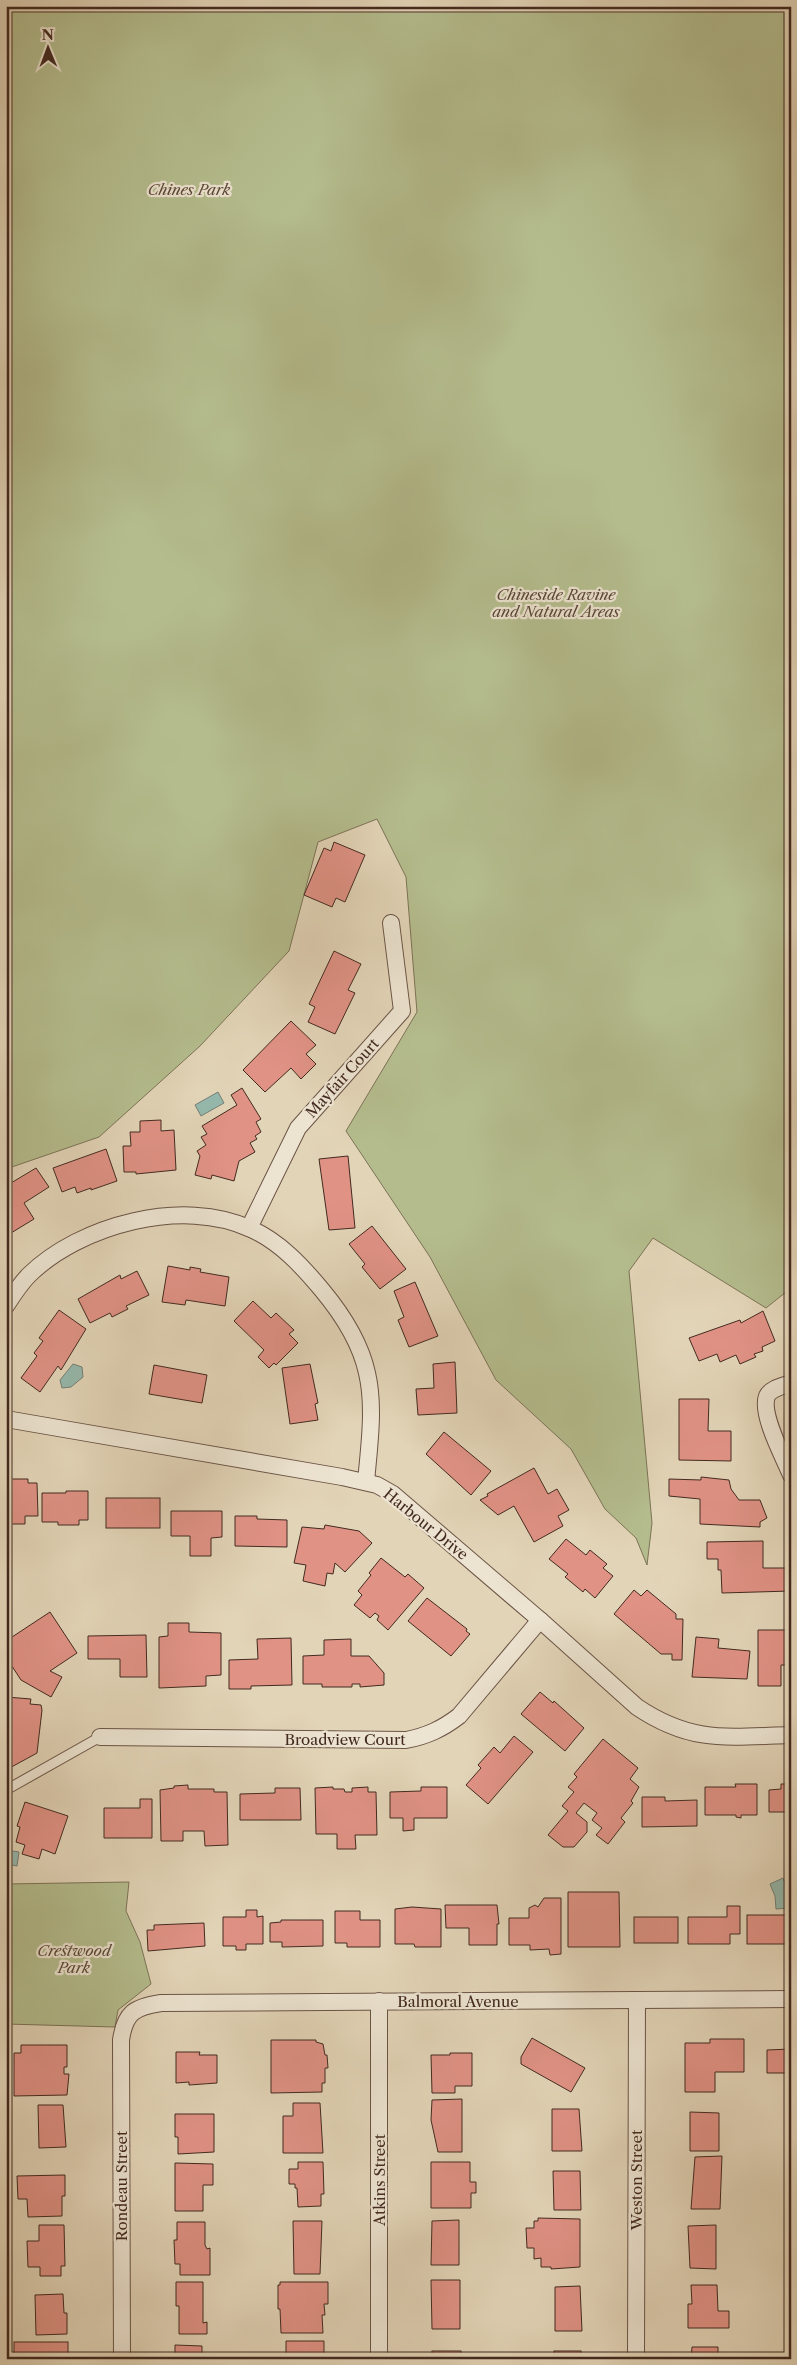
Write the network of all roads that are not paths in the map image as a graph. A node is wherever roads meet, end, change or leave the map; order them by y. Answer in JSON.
{"nodes":[{"id":1,"x":391,"y":923,"type":"dead end"},
{"id":2,"x":250,"y":1228,"type":"junction"},
{"id":3,"x":6,"y":1306,"type":"edge"},
{"id":4,"x":791,"y":1383,"type":"edge"},
{"id":5,"x":6,"y":1419,"type":"edge"},
{"id":6,"x":791,"y":1475,"type":"edge"},
{"id":7,"x":366,"y":1482,"type":"junction"},
{"id":8,"x":540,"y":1620,"type":"junction"},
{"id":9,"x":791,"y":1735,"type":"edge"},
{"id":10,"x":100,"y":1737,"type":"joint"},
{"id":11,"x":6,"y":1790,"type":"edge"},
{"id":12,"x":791,"y":1999,"type":"edge"},
{"id":13,"x":637,"y":2000,"type":"junction"},
{"id":14,"x":379,"y":2001,"type":"junction"},
{"id":15,"x":129,"y":2014,"type":"joint"},
{"id":16,"x":122,"y":2359,"type":"edge"},
{"id":17,"x":379,"y":2359,"type":"edge"},
{"id":18,"x":636,"y":2359,"type":"edge"}],
"edges":[{"from":1,"to":2,"type":"street","name":"Mayfair Court"},
{"from":2,"to":3,"type":"street"},
{"from":2,"to":7,"type":"street"},
{"from":4,"to":6,"type":"street"},
{"from":5,"to":7,"type":"street","name":"Harbour Drive"},
{"from":7,"to":8,"type":"street","name":"Harbour Drive"},
{"from":8,"to":9,"type":"street","name":"Harbour Drive"},
{"from":8,"to":10,"type":"street","name":"Broadview Court"},
{"from":10,"to":11,"type":"lane"},
{"from":12,"to":13,"type":"street","name":"Balmoral Avenue"},
{"from":13,"to":14,"type":"street","name":"Balmoral Avenue"},
{"from":13,"to":18,"type":"street","name":"Weston Street"},
{"from":14,"to":15,"type":"street","name":"Balmoral Avenue"},
{"from":14,"to":17,"type":"street","name":"Atkins Street"},
{"from":15,"to":16,"type":"street","name":"Rondeau Street"}]}
